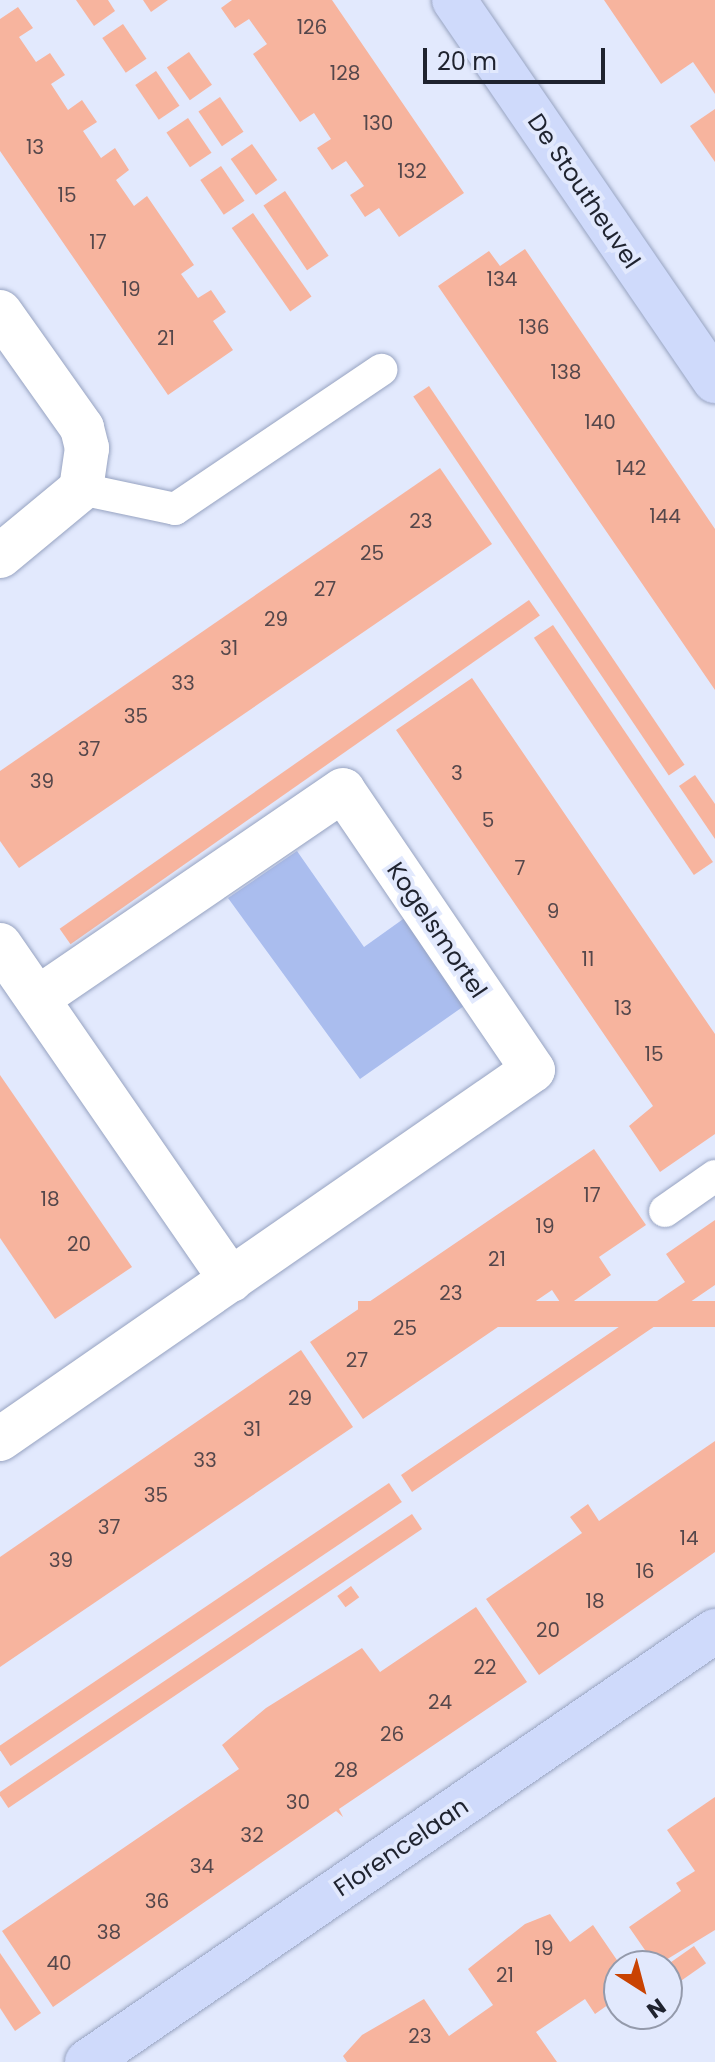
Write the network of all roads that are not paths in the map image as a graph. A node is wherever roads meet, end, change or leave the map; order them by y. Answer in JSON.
{"nodes":[{"id":1,"x":454,"y":0,"type":"edge"},
{"id":2,"x":0,"y":312,"type":"edge"},
{"id":3,"x":381,"y":370,"type":"dead end"},
{"id":4,"x":715,"y":381,"type":"edge"},
{"id":5,"x":81,"y":489,"type":"junction"},
{"id":6,"x":0,"y":556,"type":"edge"},
{"id":7,"x":0,"y":945,"type":"edge"},
{"id":8,"x":38,"y":998,"type":"junction"},
{"id":9,"x":715,"y":1176,"type":"edge"},
{"id":10,"x":665,"y":1211,"type":"dead end"},
{"id":11,"x":231,"y":1280,"type":"junction"},
{"id":12,"x":0,"y":1439,"type":"edge"},
{"id":13,"x":715,"y":1631,"type":"edge"},
{"id":14,"x":87,"y":2062,"type":"edge"}],
"edges":[{"from":1,"to":4,"type":"street","name":"De Stoutheuvel"},
{"from":2,"to":5,"type":"street"},
{"from":3,"to":5,"type":"lane"},
{"from":5,"to":6,"type":"street"},
{"from":7,"to":8,"type":"street"},
{"from":8,"to":11,"type":"street"},
{"from":8,"to":11,"type":"street","name":"Kogelsmortel"},
{"from":9,"to":10,"type":"lane"},
{"from":11,"to":12,"type":"street","name":"Kogelsmortel"},
{"from":13,"to":14,"type":"street","name":"Florencelaan"}]}
